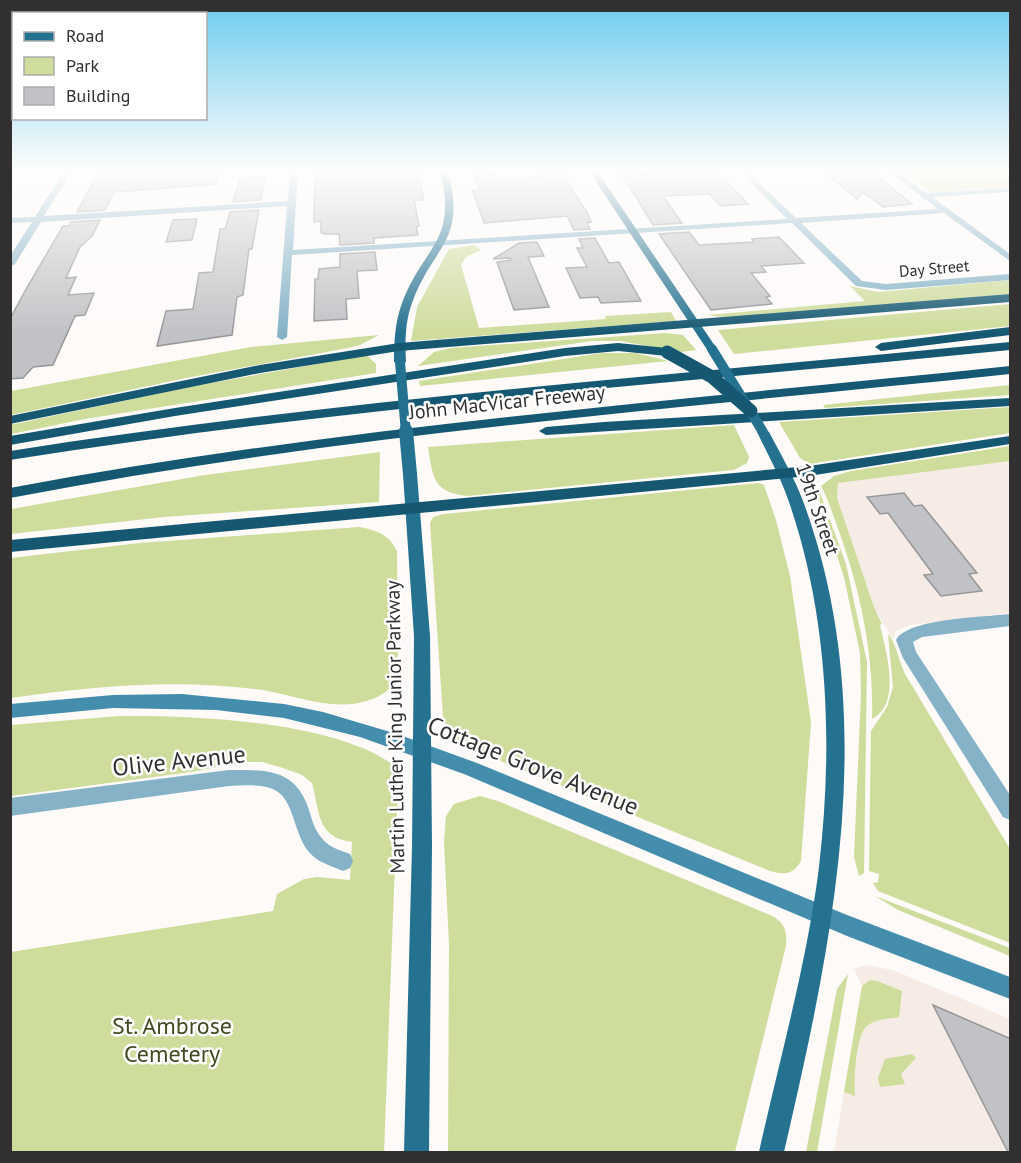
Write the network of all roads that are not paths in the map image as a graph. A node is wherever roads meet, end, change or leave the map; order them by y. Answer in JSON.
{"nodes":[{"id":1,"x":34,"y":225,"type":"edge"},
{"id":2,"x":290,"y":225,"type":"edge"},
{"id":3,"x":448,"y":225,"type":"edge"},
{"id":4,"x":629,"y":225,"type":"edge"},
{"id":5,"x":717,"y":225,"type":"edge"},
{"id":6,"x":799,"y":225,"type":"edge"},
{"id":7,"x":965,"y":225,"type":"edge"},
{"id":8,"x":633,"y":231,"type":"junction"},
{"id":9,"x":442,"y":243,"type":"junction"},
{"id":10,"x":288,"y":253,"type":"junction"},
{"id":11,"x":1011,"y":258,"type":"edge"},
{"id":12,"x":10,"y":264,"type":"edge"},
{"id":13,"x":1011,"y":277,"type":"edge"},
{"id":14,"x":1011,"y":298,"type":"edge"},
{"id":15,"x":696,"y":325,"type":"junction"},
{"id":16,"x":1011,"y":331,"type":"edge"},
{"id":17,"x":282,"y":337,"type":"dead end"},
{"id":18,"x":1011,"y":346,"type":"edge"},
{"id":19,"x":399,"y":347,"type":"junction"},
{"id":20,"x":1011,"y":370,"type":"edge"},
{"id":21,"x":471,"y":395,"type":"junction"},
{"id":22,"x":1011,"y":402,"type":"edge"},
{"id":23,"x":751,"y":411,"type":"junction"},
{"id":24,"x":10,"y":420,"type":"edge"},
{"id":25,"x":434,"y":430,"type":"junction"},
{"id":26,"x":1011,"y":440,"type":"edge"},
{"id":27,"x":10,"y":441,"type":"edge"},
{"id":28,"x":10,"y":456,"type":"edge"},
{"id":29,"x":784,"y":474,"type":"junction"},
{"id":30,"x":10,"y":493,"type":"edge"},
{"id":31,"x":412,"y":509,"type":"junction"},
{"id":32,"x":10,"y":546,"type":"edge"},
{"id":33,"x":1011,"y":620,"type":"edge"},
{"id":34,"x":10,"y":711,"type":"edge"},
{"id":35,"x":423,"y":749,"type":"junction"},
{"id":36,"x":10,"y":807,"type":"edge"},
{"id":37,"x":1011,"y":811,"type":"edge"},
{"id":38,"x":343,"y":861,"type":"dead end"},
{"id":39,"x":822,"y":915,"type":"junction"},
{"id":40,"x":1011,"y":988,"type":"edge"},
{"id":41,"x":417,"y":1152,"type":"edge"},
{"id":42,"x":772,"y":1152,"type":"edge"}],
"edges":[{"from":1,"to":12,"type":"street"},
{"from":2,"to":10,"type":"street"},
{"from":3,"to":9,"type":"main road","name":"Martin Luther King Junior Parkway"},
{"from":4,"to":8,"type":"main road","name":"19th Street"},
{"from":5,"to":8,"type":"street"},
{"from":6,"to":13,"type":"street","name":"Day Street"},
{"from":7,"to":11,"type":"street"},
{"from":8,"to":9,"type":"street"},
{"from":8,"to":15,"type":"main road","name":"19th Street"},
{"from":9,"to":10,"type":"street"},
{"from":9,"to":19,"type":"main road","name":"Martin Luther King Junior Parkway"},
{"from":10,"to":17,"type":"street"},
{"from":14,"to":15,"type":"highway"},
{"from":15,"to":19,"type":"highway"},
{"from":15,"to":23,"type":"main road","name":"19th Street","bridge":true},
{"from":16,"to":21,"type":"highway"},
{"from":18,"to":21,"type":"highway","name":"John MacVicar Freeway"},
{"from":19,"to":24,"type":"highway"},
{"from":19,"to":31,"type":"main road","name":"Martin Luther King Junior Parkway","bridge":true},
{"from":20,"to":25,"type":"highway","name":"John MacVicar Freeway"},
{"from":21,"to":28,"type":"highway","name":"John MacVicar Freeway"},
{"from":22,"to":25,"type":"highway"},
{"from":23,"to":27,"type":"highway","bridge":true},
{"from":23,"to":29,"type":"main road","name":"19th Street","bridge":true},
{"from":25,"to":30,"type":"highway","name":"John MacVicar Freeway"},
{"from":26,"to":29,"type":"highway"},
{"from":29,"to":31,"type":"highway"},
{"from":29,"to":39,"type":"main road","name":"19th Street"},
{"from":31,"to":32,"type":"highway"},
{"from":31,"to":35,"type":"main road","name":"Martin Luther King Junior Parkway"},
{"from":33,"to":37,"type":"street"},
{"from":34,"to":35,"type":"street","name":"Cottage Grove Avenue"},
{"from":35,"to":39,"type":"street","name":"Cottage Grove Avenue"},
{"from":35,"to":41,"type":"main road","name":"Martin Luther King Junior Parkway"},
{"from":36,"to":38,"type":"street","name":"Olive Avenue"},
{"from":39,"to":40,"type":"street","name":"Cottage Grove Avenue"},
{"from":39,"to":42,"type":"main road"}]}
